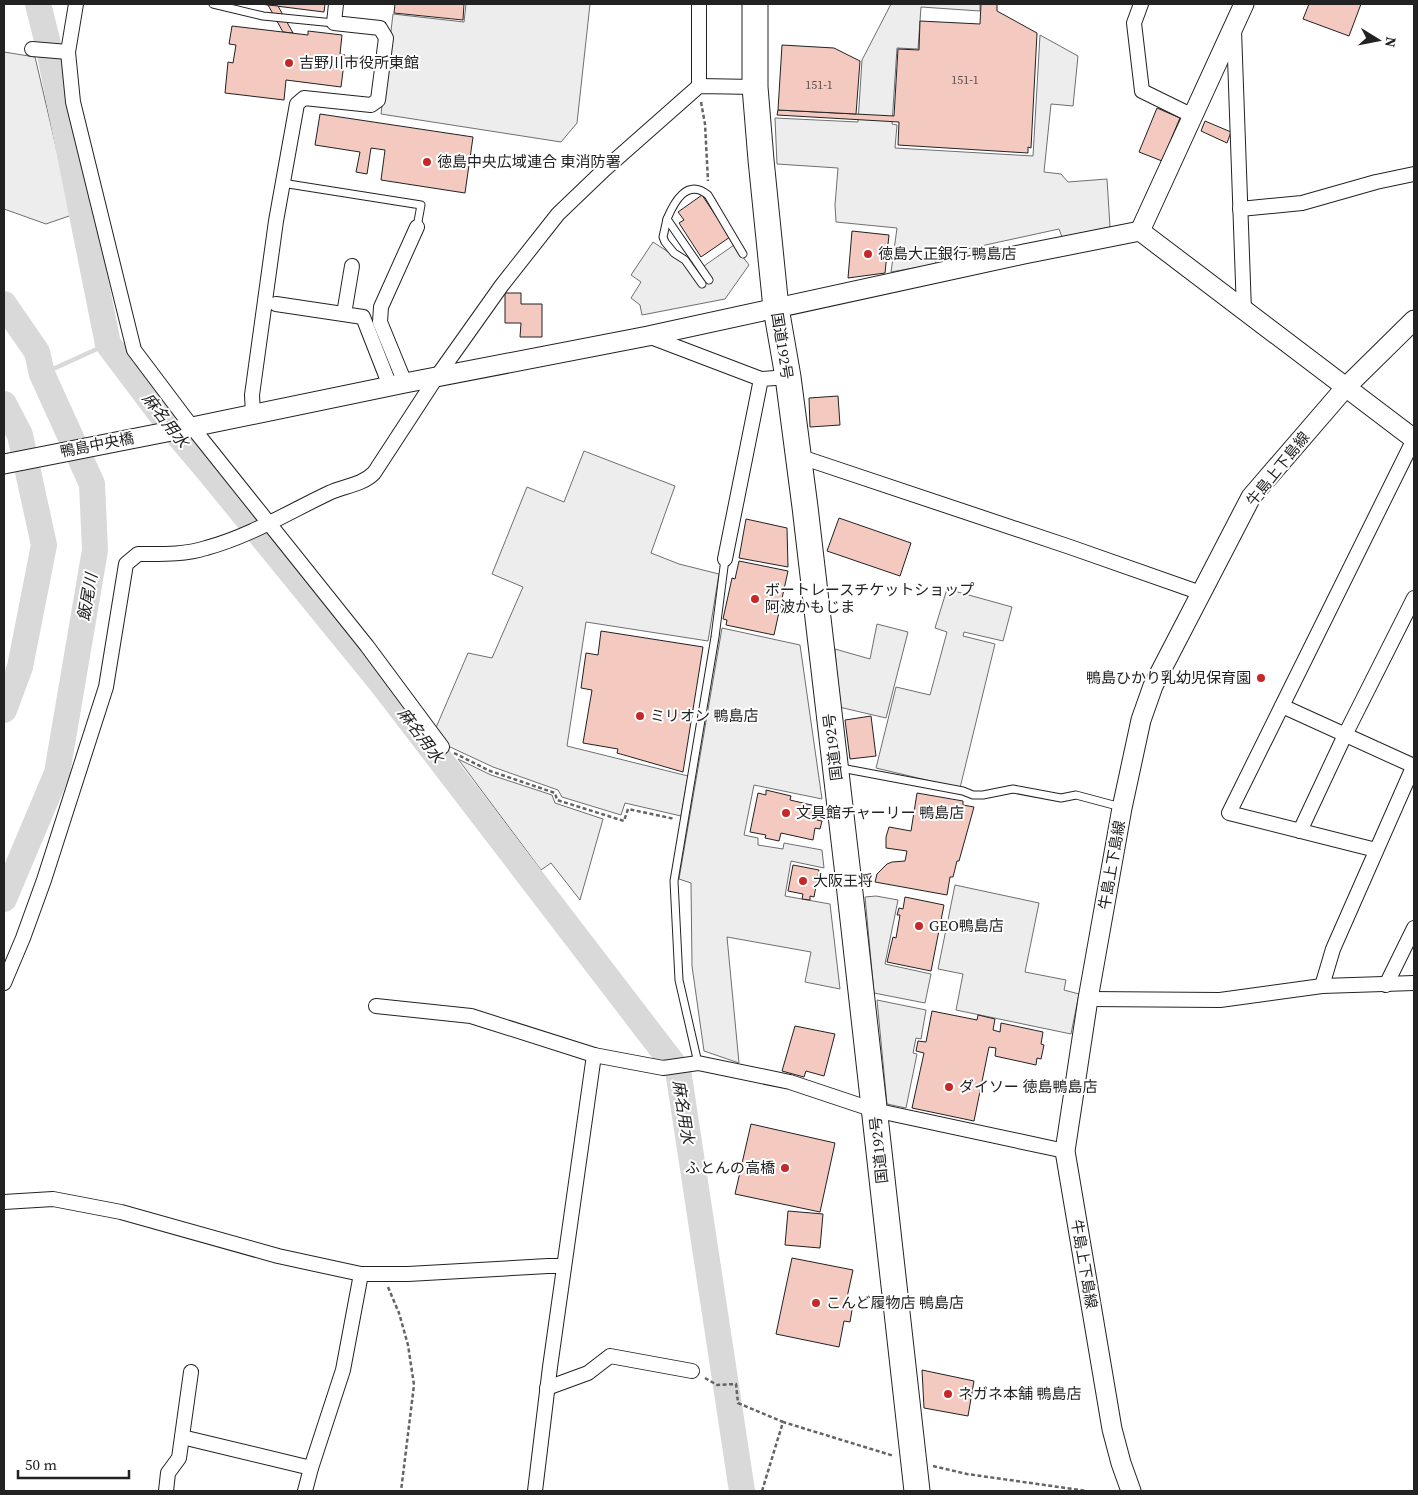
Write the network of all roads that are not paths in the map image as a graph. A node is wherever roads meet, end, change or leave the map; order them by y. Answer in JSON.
{"nodes":[{"id":1,"x":76,"y":4,"type":"edge"},
{"id":2,"x":212,"y":4,"type":"edge"},
{"id":3,"x":336,"y":4,"type":"edge"},
{"id":4,"x":699,"y":4,"type":"edge"},
{"id":5,"x":755,"y":4,"type":"edge"},
{"id":6,"x":1141,"y":4,"type":"edge"},
{"id":7,"x":1244,"y":4,"type":"edge"},
{"id":8,"x":334,"y":22,"type":"junction"},
{"id":9,"x":1234,"y":27,"type":"junction"},
{"id":10,"x":32,"y":49,"type":"dead end"},
{"id":11,"x":63,"y":52,"type":"junction"},
{"id":12,"x":699,"y":86,"type":"junction"},
{"id":13,"x":755,"y":87,"type":"junction"},
{"id":14,"x":1193,"y":116,"type":"junction"},
{"id":15,"x":1414,"y":174,"type":"edge"},
{"id":16,"x":282,"y":182,"type":"junction"},
{"id":17,"x":1240,"y":209,"type":"junction"},
{"id":18,"x":667,"y":219,"type":"junction"},
{"id":19,"x":418,"y":227,"type":"joint"},
{"id":20,"x":1140,"y":231,"type":"junction"},
{"id":21,"x":743,"y":254,"type":"dead end"},
{"id":22,"x":352,"y":266,"type":"dead end"},
{"id":23,"x":709,"y":280,"type":"dead end"},
{"id":24,"x":702,"y":284,"type":"dead end"},
{"id":25,"x":276,"y":304,"type":"dead end"},
{"id":26,"x":776,"y":308,"type":"junction"},
{"id":27,"x":1244,"y":311,"type":"junction"},
{"id":28,"x":344,"y":314,"type":"junction"},
{"id":29,"x":1414,"y":320,"type":"edge"},
{"id":30,"x":648,"y":336,"type":"junction"},
{"id":31,"x":788,"y":377,"type":"junction"},
{"id":32,"x":436,"y":378,"type":"junction"},
{"id":33,"x":762,"y":378,"type":"junction"},
{"id":34,"x":397,"y":384,"type":"junction"},
{"id":35,"x":1345,"y":388,"type":"junction"},
{"id":36,"x":254,"y":414,"type":"junction"},
{"id":37,"x":186,"y":428,"type":"junction"},
{"id":38,"x":1414,"y":439,"type":"edge"},
{"id":39,"x":798,"y":456,"type":"junction"},
{"id":40,"x":9,"y":463,"type":"edge"},
{"id":41,"x":267,"y":524,"type":"junction"},
{"id":42,"x":725,"y":559,"type":"joint"},
{"id":43,"x":1201,"y":594,"type":"junction"},
{"id":44,"x":1414,"y":598,"type":"edge"},
{"id":45,"x":1282,"y":706,"type":"junction"},
{"id":46,"x":1345,"y":734,"type":"junction"},
{"id":47,"x":442,"y":746,"type":"road end"},
{"id":48,"x":1414,"y":766,"type":"edge"},
{"id":49,"x":836,"y":767,"type":"junction"},
{"id":50,"x":1122,"y":808,"type":"junction"},
{"id":51,"x":1300,"y":831,"type":"junction"},
{"id":52,"x":1376,"y":850,"type":"junction"},
{"id":53,"x":1414,"y":928,"type":"edge"},
{"id":54,"x":4,"y":983,"type":"edge"},
{"id":55,"x":1414,"y":983,"type":"edge"},
{"id":56,"x":1386,"y":985,"type":"junction"},
{"id":57,"x":1322,"y":986,"type":"junction"},
{"id":58,"x":1088,"y":999,"type":"junction"},
{"id":59,"x":376,"y":1006,"type":"dead end"},
{"id":60,"x":594,"y":1055,"type":"junction"},
{"id":61,"x":698,"y":1063,"type":"junction"},
{"id":62,"x":874,"y":1110,"type":"junction"},
{"id":63,"x":1065,"y":1151,"type":"junction"},
{"id":64,"x":4,"y":1202,"type":"edge"},
{"id":65,"x":564,"y":1266,"type":"junction"},
{"id":66,"x":361,"y":1274,"type":"junction"},
{"id":67,"x":692,"y":1371,"type":"dead end"},
{"id":68,"x":190,"y":1372,"type":"dead end"},
{"id":69,"x":547,"y":1388,"type":"junction"},
{"id":70,"x":182,"y":1436,"type":"junction"},
{"id":71,"x":311,"y":1468,"type":"junction"},
{"id":72,"x":166,"y":1491,"type":"edge"},
{"id":73,"x":305,"y":1491,"type":"edge"},
{"id":74,"x":535,"y":1491,"type":"edge"},
{"id":75,"x":917,"y":1491,"type":"edge"},
{"id":76,"x":1131,"y":1491,"type":"edge"}],
"edges":[{"from":1,"to":11,"type":"street"},
{"from":2,"to":8,"type":"lane"},
{"from":3,"to":8,"type":"street"},
{"from":4,"to":12,"type":"street"},
{"from":5,"to":13,"type":"highway","name":"国道192号"},
{"from":6,"to":14,"type":"street"},
{"from":7,"to":9,"type":"street"},
{"from":8,"to":16,"type":"street"},
{"from":9,"to":14,"type":"street"},
{"from":9,"to":17,"type":"street"},
{"from":10,"to":11,"type":"street"},
{"from":11,"to":37,"type":"street"},
{"from":12,"to":13,"type":"street"},
{"from":12,"to":32,"type":"street"},
{"from":13,"to":26,"type":"highway","name":"国道192号"},
{"from":14,"to":20,"type":"street"},
{"from":15,"to":17,"type":"street"},
{"from":16,"to":19,"type":"lane"},
{"from":16,"to":36,"type":"street"},
{"from":17,"to":27,"type":"street"},
{"from":18,"to":21,"type":"lane"},
{"from":18,"to":23,"type":"lane"},
{"from":18,"to":24,"type":"lane"},
{"from":19,"to":34,"type":"street"},
{"from":20,"to":26,"type":"street","name":"鴨島中央橋"},
{"from":20,"to":27,"type":"street"},
{"from":22,"to":28,"type":"street"},
{"from":25,"to":28,"type":"street"},
{"from":26,"to":30,"type":"street","name":"鴨島中央橋"},
{"from":26,"to":31,"type":"highway","name":"国道192号"},
{"from":27,"to":35,"type":"street"},
{"from":28,"to":34,"type":"street"},
{"from":29,"to":35,"type":"street","name":"牛島上下島線"},
{"from":30,"to":32,"type":"street","name":"鴨島中央橋"},
{"from":30,"to":33,"type":"street"},
{"from":31,"to":33,"type":"street"},
{"from":31,"to":39,"type":"highway","name":"国道192号"},
{"from":32,"to":34,"type":"street","name":"鴨島中央橋"},
{"from":32,"to":41,"type":"street"},
{"from":33,"to":42,"type":"street"},
{"from":34,"to":36,"type":"street","name":"鴨島中央橋"},
{"from":35,"to":38,"type":"street"},
{"from":35,"to":43,"type":"street","name":"牛島上下島線"},
{"from":36,"to":37,"type":"street","name":"鴨島中央橋"},
{"from":37,"to":40,"type":"street","name":"鴨島中央橋"},
{"from":37,"to":41,"type":"street"},
{"from":38,"to":45,"type":"street"},
{"from":39,"to":43,"type":"street"},
{"from":39,"to":49,"type":"highway","name":"国道192号"},
{"from":41,"to":47,"type":"street"},
{"from":41,"to":54,"type":"street"},
{"from":42,"to":61,"type":"lane"},
{"from":43,"to":50,"type":"street","name":"牛島上下島線"},
{"from":44,"to":46,"type":"street"},
{"from":45,"to":46,"type":"street"},
{"from":45,"to":51,"type":"street"},
{"from":46,"to":48,"type":"street"},
{"from":46,"to":51,"type":"street"},
{"from":48,"to":52,"type":"street"},
{"from":49,"to":50,"type":"lane"},
{"from":49,"to":62,"type":"highway","name":"国道192号"},
{"from":50,"to":58,"type":"street","name":"牛島上下島線"},
{"from":51,"to":52,"type":"street"},
{"from":52,"to":57,"type":"street"},
{"from":53,"to":56,"type":"street"},
{"from":55,"to":56,"type":"street"},
{"from":56,"to":57,"type":"street"},
{"from":57,"to":58,"type":"street"},
{"from":58,"to":63,"type":"street","name":"牛島上下島線"},
{"from":59,"to":60,"type":"street"},
{"from":60,"to":61,"type":"street"},
{"from":60,"to":65,"type":"street"},
{"from":61,"to":62,"type":"street"},
{"from":62,"to":63,"type":"street"},
{"from":62,"to":75,"type":"highway","name":"国道192号"},
{"from":63,"to":76,"type":"street","name":"牛島上下島線"},
{"from":64,"to":66,"type":"street"},
{"from":65,"to":66,"type":"street"},
{"from":65,"to":69,"type":"street"},
{"from":66,"to":71,"type":"street"},
{"from":67,"to":69,"type":"street"},
{"from":68,"to":70,"type":"street"},
{"from":69,"to":74,"type":"street"},
{"from":70,"to":71,"type":"street"},
{"from":70,"to":72,"type":"street"},
{"from":71,"to":73,"type":"street"}]}
